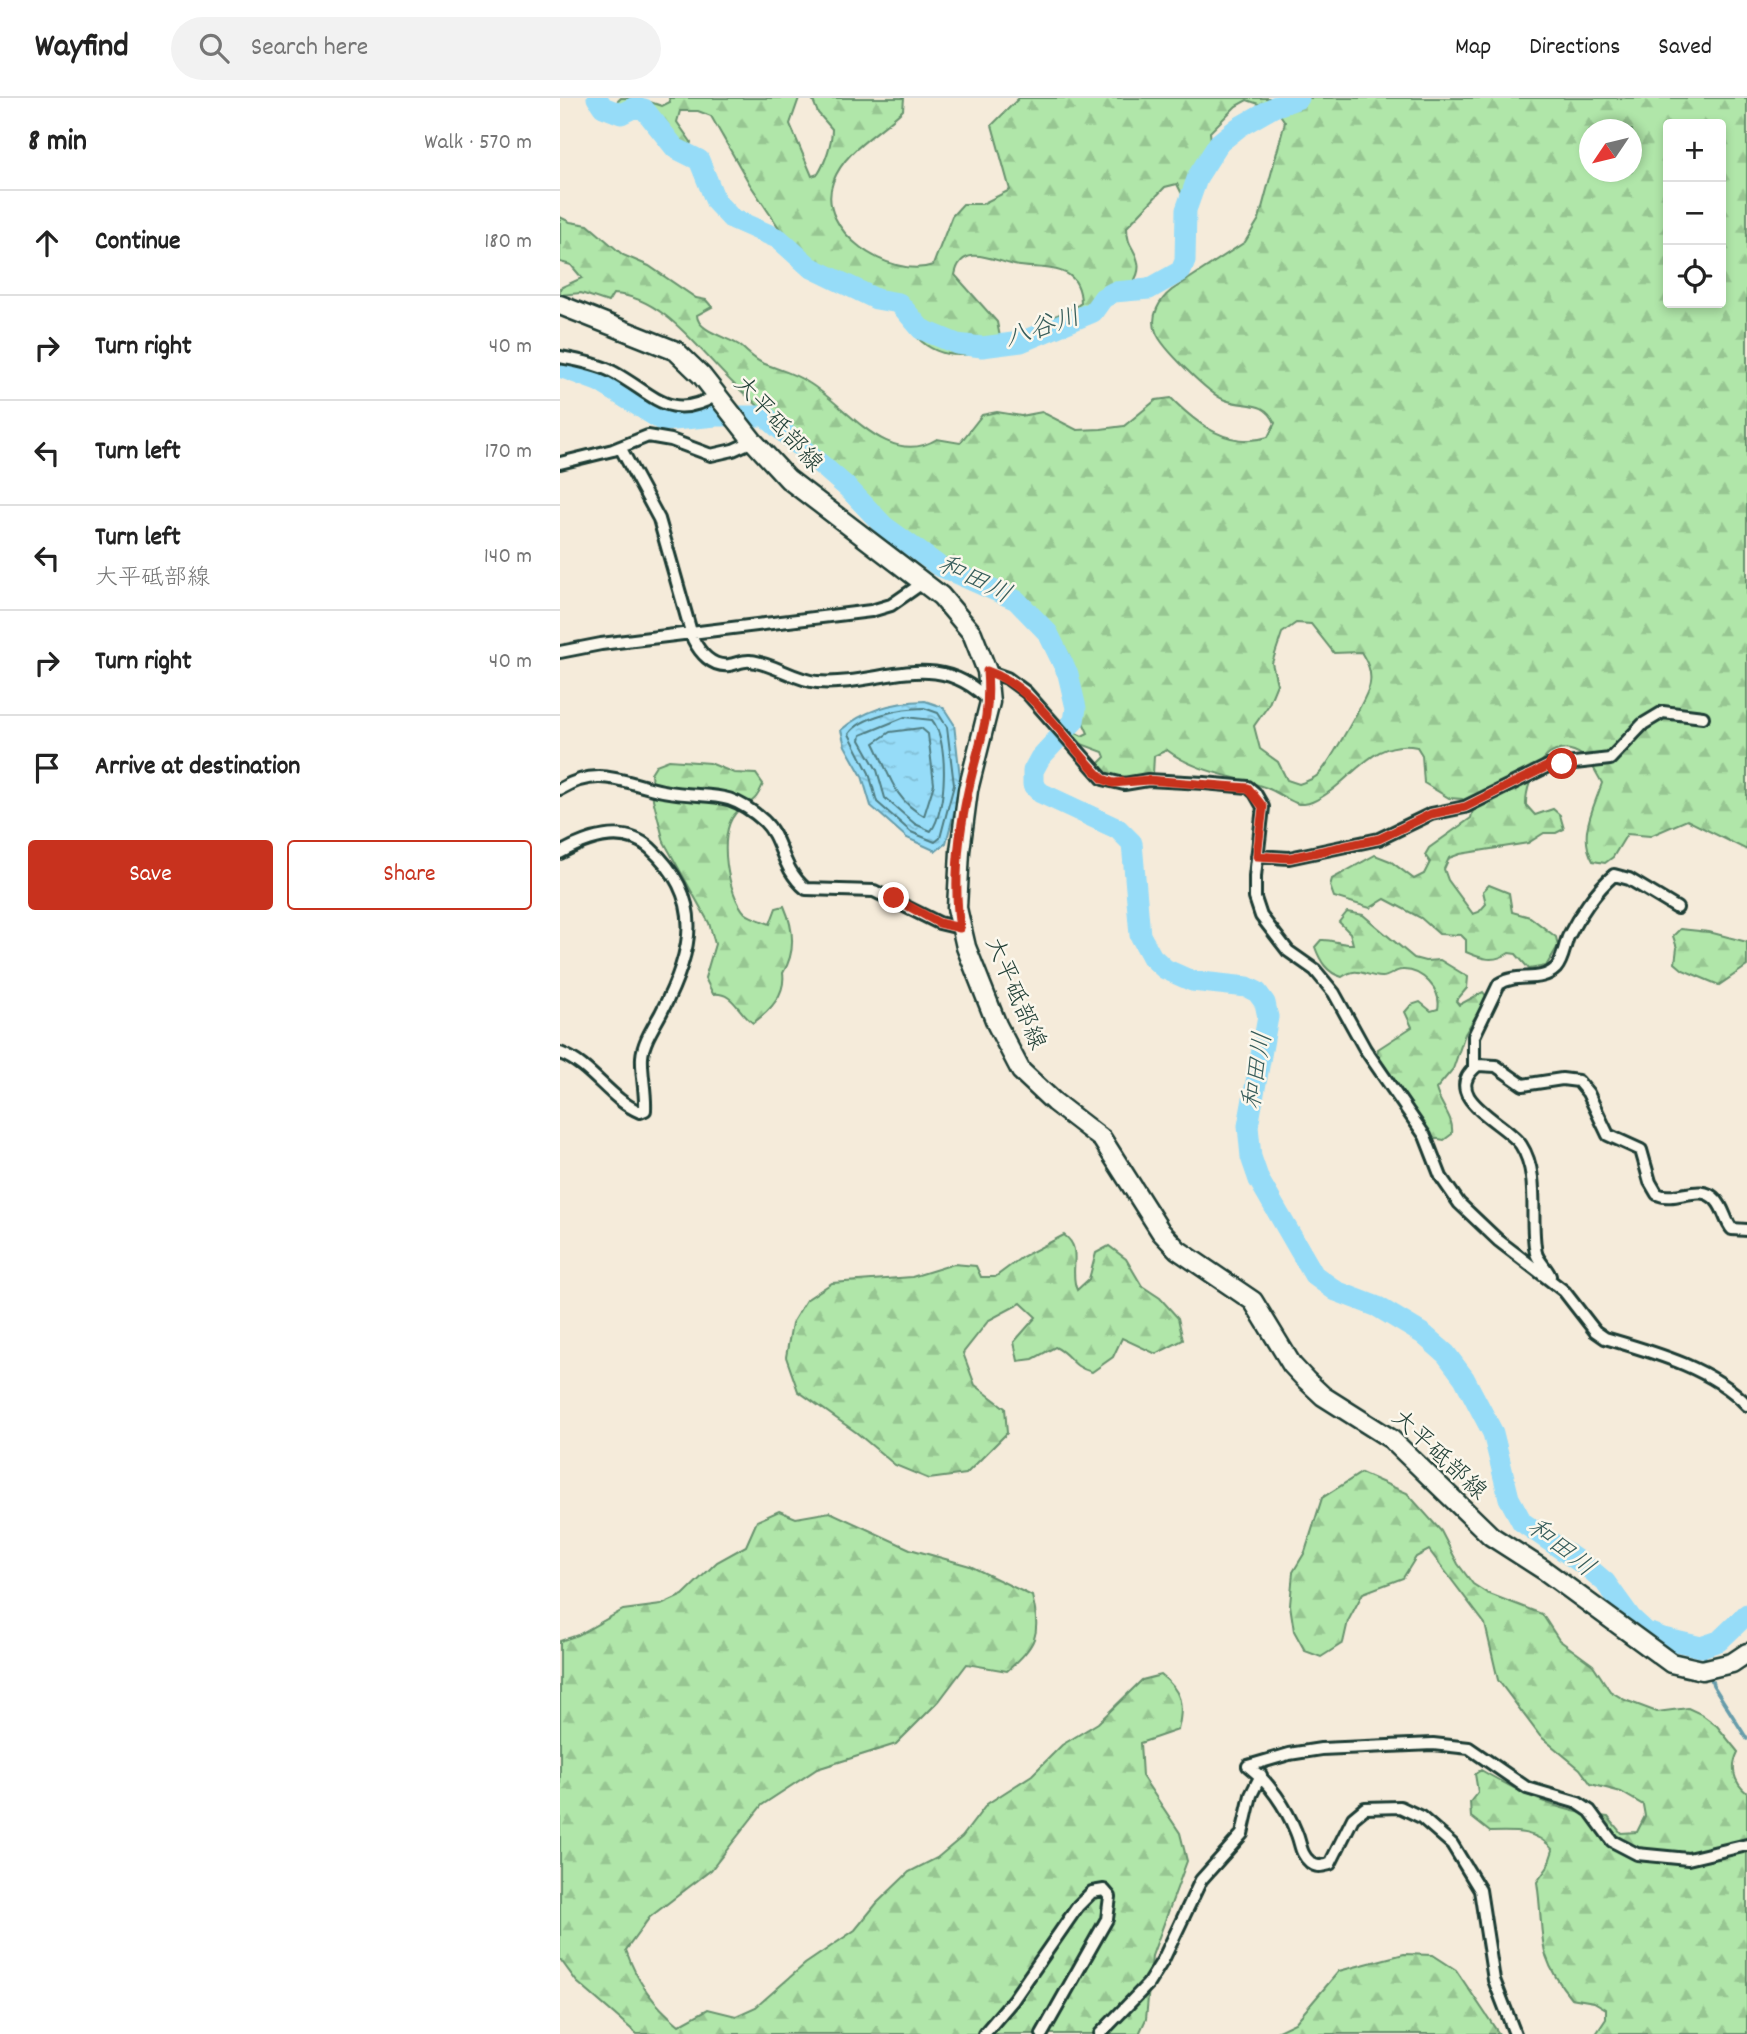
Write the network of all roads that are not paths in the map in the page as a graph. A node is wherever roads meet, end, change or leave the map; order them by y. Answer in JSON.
{"nodes":[{"id":1,"x":560,"y":305,"type":"edge"},
{"id":2,"x":560,"y":357,"type":"edge"},
{"id":3,"x":717,"y":395,"type":"junction"},
{"id":4,"x":752,"y":441,"type":"junction"},
{"id":5,"x":620,"y":447,"type":"junction"},
{"id":6,"x":560,"y":463,"type":"edge"},
{"id":7,"x":924,"y":582,"type":"junction"},
{"id":8,"x":692,"y":633,"type":"junction"},
{"id":9,"x":560,"y":652,"type":"edge"},
{"id":10,"x":987,"y":671,"type":"junction"},
{"id":11,"x":990,"y":702,"type":"junction"},
{"id":12,"x":1703,"y":717,"type":"dead end"},
{"id":13,"x":560,"y":789,"type":"edge"},
{"id":14,"x":560,"y":853,"type":"edge"},
{"id":15,"x":1257,"y":856,"type":"junction"},
{"id":16,"x":1677,"y":908,"type":"dead end"},
{"id":17,"x":960,"y":928,"type":"junction"},
{"id":18,"x":560,"y":1053,"type":"edge"},
{"id":19,"x":1474,"y":1068,"type":"junction"},
{"id":20,"x":1747,"y":1230,"type":"edge"},
{"id":21,"x":1551,"y":1279,"type":"junction"},
{"id":22,"x":1747,"y":1405,"type":"edge"},
{"id":23,"x":1747,"y":1653,"type":"edge"},
{"id":24,"x":1261,"y":1775,"type":"junction"},
{"id":25,"x":1747,"y":1845,"type":"edge"},
{"id":26,"x":984,"y":2034,"type":"edge"},
{"id":27,"x":1042,"y":2034,"type":"edge"},
{"id":28,"x":1100,"y":2034,"type":"edge"},
{"id":29,"x":1515,"y":2034,"type":"edge"}],
"edges":[{"from":1,"to":3,"type":"main road","name":"大平砥部線"},
{"from":2,"to":3,"type":"street"},
{"from":3,"to":4,"type":"main road","name":"大平砥部線"},
{"from":4,"to":5,"type":"street"},
{"from":4,"to":7,"type":"main road","name":"大平砥部線"},
{"from":5,"to":6,"type":"street"},
{"from":5,"to":8,"type":"street"},
{"from":7,"to":8,"type":"street"},
{"from":7,"to":10,"type":"main road","name":"大平砥部線"},
{"from":8,"to":9,"type":"street"},
{"from":8,"to":11,"type":"street"},
{"from":10,"to":11,"type":"main road","name":"大平砥部線"},
{"from":10,"to":15,"type":"street"},
{"from":11,"to":17,"type":"main road","name":"大平砥部線"},
{"from":12,"to":15,"type":"street"},
{"from":13,"to":17,"type":"street"},
{"from":14,"to":18,"type":"street"},
{"from":15,"to":21,"type":"street"},
{"from":16,"to":19,"type":"street"},
{"from":17,"to":23,"type":"main road","name":"大平砥部線"},
{"from":19,"to":20,"type":"street"},
{"from":19,"to":21,"type":"street"},
{"from":21,"to":22,"type":"street"},
{"from":24,"to":25,"type":"street"},
{"from":24,"to":28,"type":"street"},
{"from":24,"to":29,"type":"street"},
{"from":26,"to":27,"type":"street"}]}
